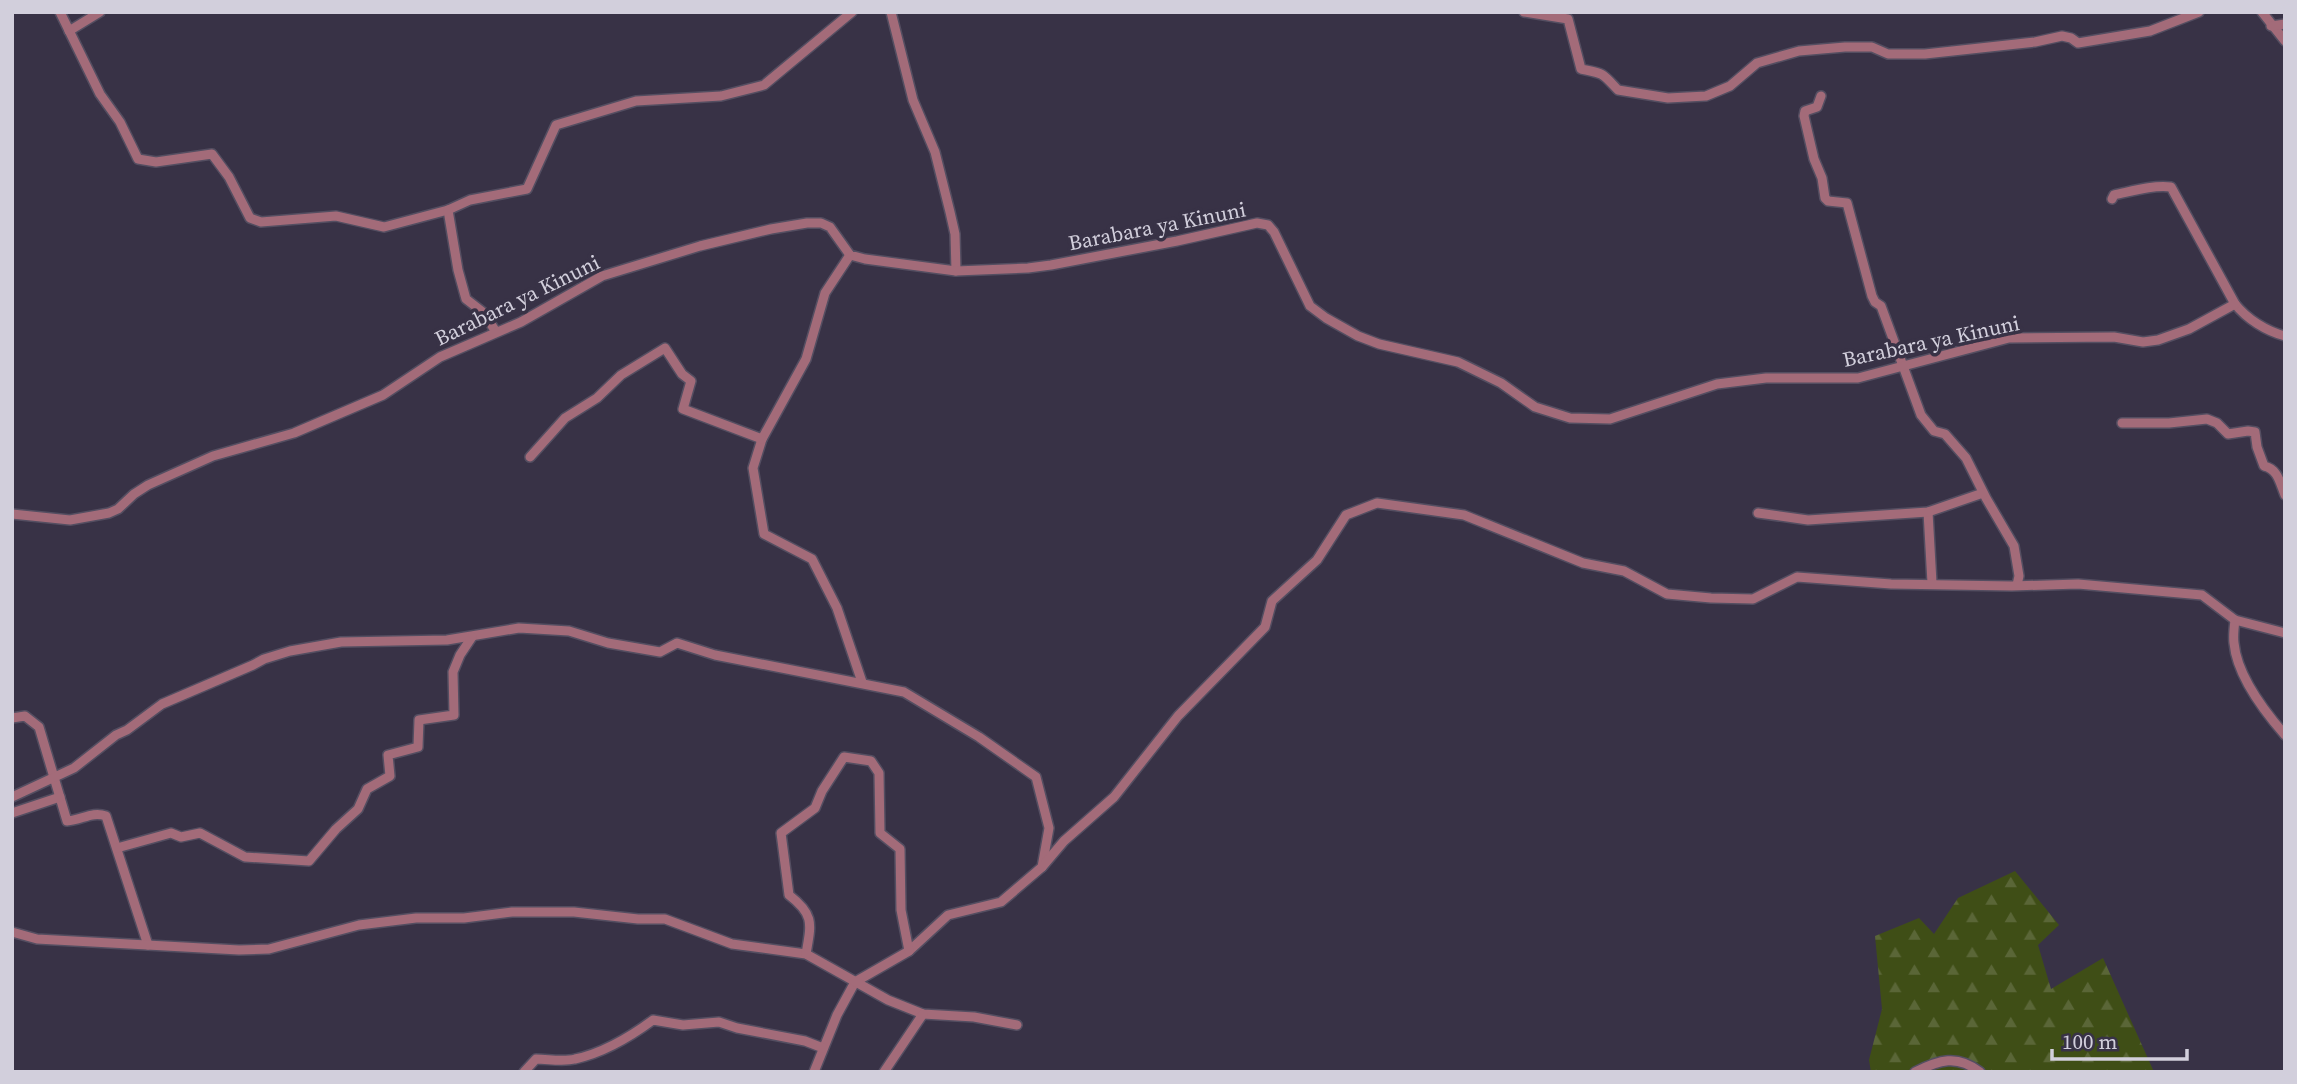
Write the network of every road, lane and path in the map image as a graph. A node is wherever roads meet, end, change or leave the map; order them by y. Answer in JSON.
{"nodes":[{"id":1,"x":60,"y":12,"type":"edge"},
{"id":2,"x":100,"y":12,"type":"edge"},
{"id":3,"x":852,"y":12,"type":"edge"},
{"id":4,"x":891,"y":12,"type":"edge"},
{"id":5,"x":1524,"y":12,"type":"edge"},
{"id":6,"x":2199,"y":12,"type":"edge"},
{"id":7,"x":2262,"y":12,"type":"edge"},
{"id":8,"x":2285,"y":24,"type":"edge"},
{"id":9,"x":2271,"y":26,"type":"junction"},
{"id":10,"x":69,"y":32,"type":"junction"},
{"id":11,"x":2284,"y":41,"type":"edge"},
{"id":12,"x":1821,"y":96,"type":"dead end"},
{"id":13,"x":2112,"y":198,"type":"dead end"},
{"id":14,"x":448,"y":210,"type":"junction"},
{"id":15,"x":850,"y":255,"type":"junction"},
{"id":16,"x":956,"y":271,"type":"junction"},
{"id":17,"x":2235,"y":304,"type":"junction"},
{"id":18,"x":496,"y":332,"type":"junction"},
{"id":19,"x":2285,"y":336,"type":"edge"},
{"id":20,"x":1902,"y":367,"type":"junction"},
{"id":21,"x":2122,"y":424,"type":"dead end"},
{"id":22,"x":762,"y":439,"type":"junction"},
{"id":23,"x":530,"y":457,"type":"dead end"},
{"id":24,"x":1983,"y":493,"type":"junction"},
{"id":25,"x":2285,"y":495,"type":"edge"},
{"id":26,"x":1928,"y":512,"type":"junction"},
{"id":27,"x":1758,"y":513,"type":"dead end"},
{"id":28,"x":12,"y":514,"type":"edge"},
{"id":29,"x":1932,"y":583,"type":"junction"},
{"id":30,"x":2017,"y":585,"type":"junction"},
{"id":31,"x":2235,"y":620,"type":"junction"},
{"id":32,"x":2285,"y":633,"type":"edge"},
{"id":33,"x":472,"y":637,"type":"junction"},
{"id":34,"x":862,"y":682,"type":"junction"},
{"id":35,"x":12,"y":718,"type":"edge"},
{"id":36,"x":2285,"y":735,"type":"edge"},
{"id":37,"x":54,"y":778,"type":"junction"},
{"id":38,"x":12,"y":797,"type":"edge"},
{"id":39,"x":60,"y":797,"type":"junction"},
{"id":40,"x":12,"y":813,"type":"edge"},
{"id":41,"x":117,"y":848,"type":"junction"},
{"id":42,"x":1042,"y":867,"type":"junction"},
{"id":43,"x":12,"y":932,"type":"edge"},
{"id":44,"x":148,"y":944,"type":"junction"},
{"id":45,"x":909,"y":951,"type":"junction"},
{"id":46,"x":806,"y":954,"type":"junction"},
{"id":47,"x":855,"y":982,"type":"junction"},
{"id":48,"x":923,"y":1014,"type":"junction"},
{"id":49,"x":1017,"y":1025,"type":"dead end"},
{"id":50,"x":822,"y":1048,"type":"junction"},
{"id":51,"x":524,"y":1072,"type":"edge"},
{"id":52,"x":814,"y":1072,"type":"edge"},
{"id":53,"x":884,"y":1072,"type":"edge"},
{"id":54,"x":1915,"y":1072,"type":"edge"},
{"id":55,"x":1980,"y":1072,"type":"edge"}],
"edges":[{"from":1,"to":10,"type":"street"},
{"from":2,"to":10,"type":"street"},
{"from":3,"to":14,"type":"street"},
{"from":4,"to":16,"type":"street"},
{"from":5,"to":6,"type":"street"},
{"from":7,"to":9,"type":"street"},
{"from":8,"to":9,"type":"street"},
{"from":9,"to":11,"type":"street"},
{"from":10,"to":14,"type":"street"},
{"from":12,"to":20,"type":"street"},
{"from":13,"to":17,"type":"street"},
{"from":14,"to":18,"type":"street"},
{"from":15,"to":16,"type":"street","name":"Barabara ya Kinuni"},
{"from":15,"to":18,"type":"street","name":"Barabara ya Kinuni"},
{"from":15,"to":22,"type":"street"},
{"from":16,"to":20,"type":"street","name":"Barabara ya Kinuni"},
{"from":17,"to":19,"type":"street"},
{"from":17,"to":20,"type":"street","name":"Barabara ya Kinuni"},
{"from":18,"to":28,"type":"street","name":"Barabara ya Kinuni"},
{"from":20,"to":24,"type":"street"},
{"from":21,"to":25,"type":"street"},
{"from":22,"to":23,"type":"street"},
{"from":22,"to":34,"type":"street"},
{"from":24,"to":26,"type":"street"},
{"from":24,"to":30,"type":"street"},
{"from":26,"to":27,"type":"street"},
{"from":26,"to":29,"type":"street"},
{"from":29,"to":30,"type":"street"},
{"from":29,"to":42,"type":"street"},
{"from":30,"to":31,"type":"street"},
{"from":31,"to":32,"type":"street"},
{"from":31,"to":36,"type":"street"},
{"from":33,"to":34,"type":"street"},
{"from":33,"to":37,"type":"street"},
{"from":33,"to":41,"type":"street"},
{"from":34,"to":42,"type":"street"},
{"from":35,"to":37,"type":"street"},
{"from":37,"to":38,"type":"street"},
{"from":37,"to":39,"type":"street"},
{"from":39,"to":40,"type":"street"},
{"from":39,"to":41,"type":"street"},
{"from":41,"to":44,"type":"street"},
{"from":42,"to":45,"type":"street"},
{"from":43,"to":44,"type":"street"},
{"from":44,"to":46,"type":"street"},
{"from":45,"to":46,"type":"street"},
{"from":45,"to":47,"type":"street"},
{"from":46,"to":47,"type":"street"},
{"from":47,"to":48,"type":"street"},
{"from":47,"to":50,"type":"street"},
{"from":48,"to":49,"type":"street"},
{"from":48,"to":53,"type":"street"},
{"from":50,"to":51,"type":"street"},
{"from":50,"to":52,"type":"street"},
{"from":54,"to":55,"type":"street"}]}
